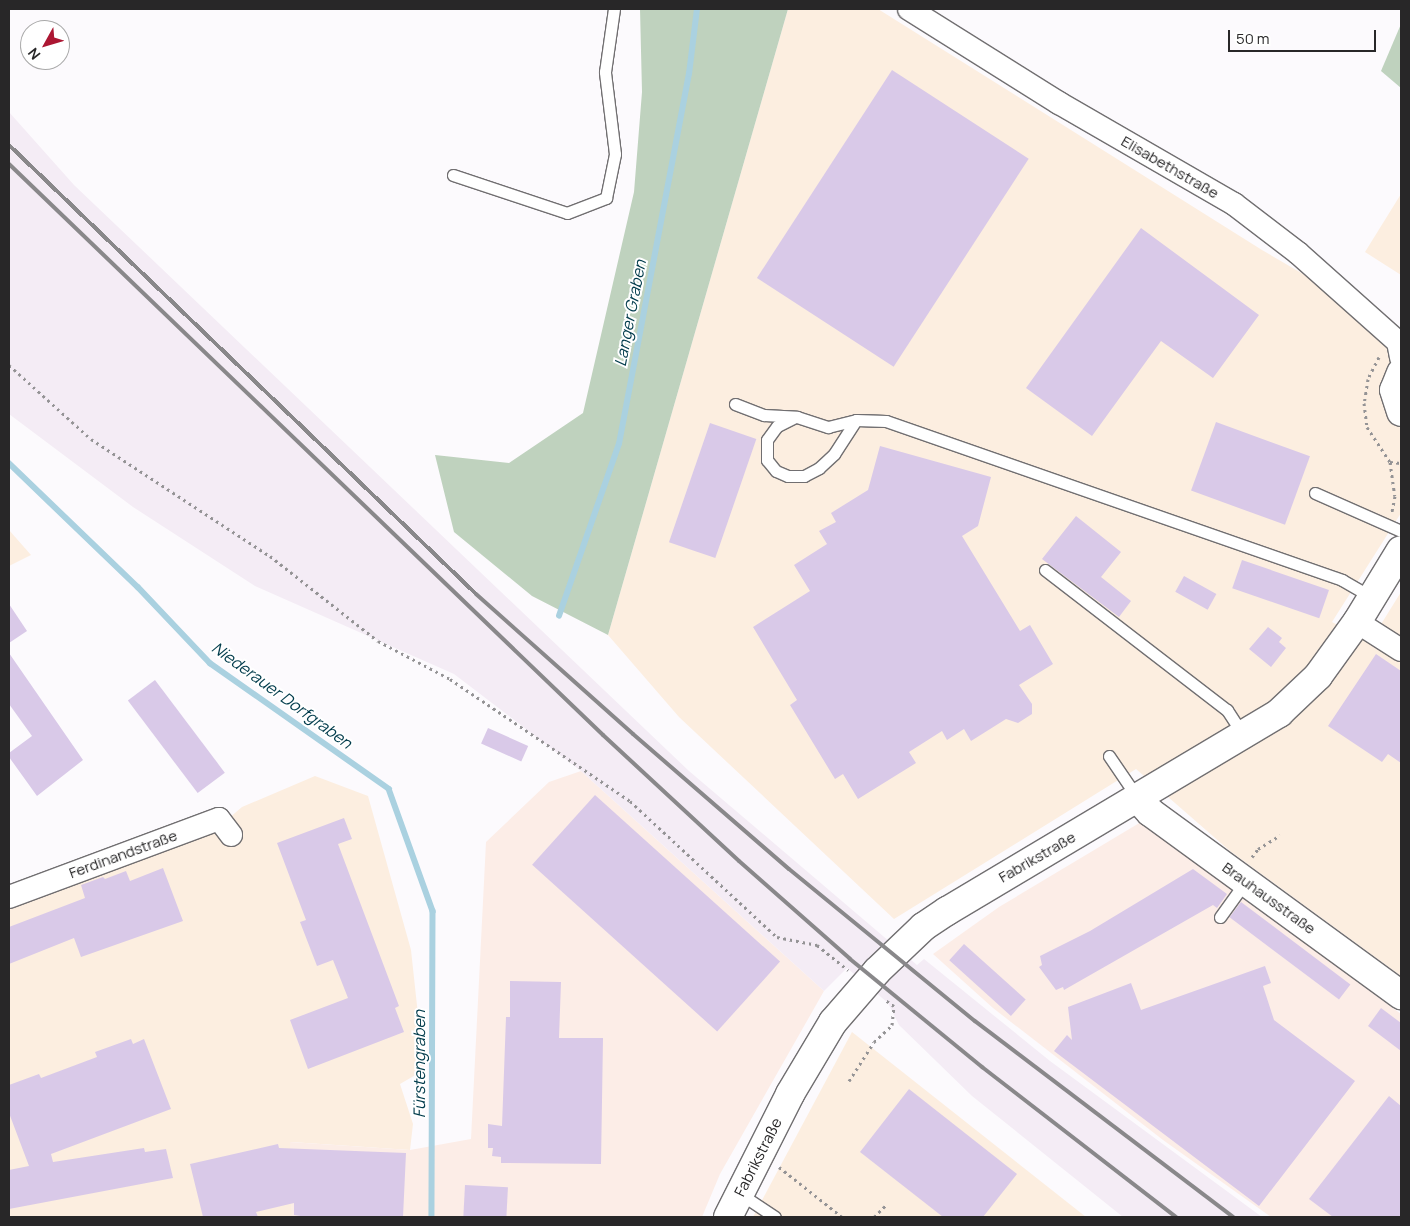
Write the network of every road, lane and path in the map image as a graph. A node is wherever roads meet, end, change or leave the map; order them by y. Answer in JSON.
{"nodes":[{"id":1,"x":614,"y":9,"type":"edge"},
{"id":2,"x":909,"y":9,"type":"edge"},
{"id":3,"x":453,"y":175,"type":"dead end"},
{"id":4,"x":1400,"y":350,"type":"edge"},
{"id":5,"x":9,"y":365,"type":"edge"},
{"id":6,"x":1401,"y":373,"type":"edge"},
{"id":7,"x":734,"y":404,"type":"dead end"},
{"id":8,"x":1401,"y":412,"type":"edge"},
{"id":9,"x":797,"y":417,"type":"junction"},
{"id":10,"x":856,"y":420,"type":"junction"},
{"id":11,"x":1390,"y":462,"type":"junction"},
{"id":12,"x":1401,"y":464,"type":"edge"},
{"id":13,"x":1315,"y":493,"type":"dead end"},
{"id":14,"x":1389,"y":525,"type":"junction"},
{"id":15,"x":1401,"y":531,"type":"edge"},
{"id":16,"x":1401,"y":550,"type":"edge"},
{"id":17,"x":1045,"y":570,"type":"dead end"},
{"id":18,"x":1401,"y":572,"type":"edge"},
{"id":19,"x":1365,"y":609,"type":"junction"},
{"id":20,"x":1401,"y":650,"type":"edge"},
{"id":21,"x":1244,"y":736,"type":"junction"},
{"id":22,"x":1110,"y":756,"type":"dead end"},
{"id":23,"x":1138,"y":799,"type":"junction"},
{"id":24,"x":231,"y":835,"type":"dead end"},
{"id":25,"x":1280,"y":835,"type":"dead end"},
{"id":26,"x":1242,"y":878,"type":"junction"},
{"id":27,"x":9,"y":897,"type":"edge"},
{"id":28,"x":1220,"y":917,"type":"dead end"},
{"id":29,"x":855,"y":976,"type":"dead end"},
{"id":30,"x":878,"y":994,"type":"dead end"},
{"id":31,"x":1401,"y":995,"type":"edge"},
{"id":32,"x":849,"y":1081,"type":"dead end"},
{"id":33,"x":760,"y":1153,"type":"junction"},
{"id":34,"x":734,"y":1205,"type":"edge"},
{"id":35,"x":886,"y":1205,"type":"dead end"},
{"id":36,"x":776,"y":1217,"type":"edge"},
{"id":37,"x":842,"y":1217,"type":"edge"},
{"id":38,"x":874,"y":1217,"type":"edge"}],
"edges":[{"from":1,"to":3,"type":"lane"},
{"from":2,"to":4,"type":"street","name":"Elisabethstraße"},
{"from":4,"to":11,"type":"path"},
{"from":5,"to":29,"type":"path"},
{"from":6,"to":8,"type":"street"},
{"from":7,"to":9,"type":"lane"},
{"from":9,"to":10,"type":"lane"},
{"from":9,"to":10,"type":"lane"},
{"from":10,"to":19,"type":"lane"},
{"from":11,"to":12,"type":"path"},
{"from":11,"to":14,"type":"path"},
{"from":13,"to":14,"type":"lane"},
{"from":14,"to":15,"type":"lane"},
{"from":16,"to":19,"type":"street","name":"Fabrikstraße"},
{"from":17,"to":21,"type":"lane"},
{"from":18,"to":19,"type":"street"},
{"from":19,"to":20,"type":"street"},
{"from":19,"to":21,"type":"street","name":"Fabrikstraße"},
{"from":21,"to":23,"type":"street","name":"Fabrikstraße"},
{"from":22,"to":23,"type":"lane"},
{"from":23,"to":26,"type":"street","name":"Brauhausstraße"},
{"from":23,"to":33,"type":"street","name":"Fabrikstraße"},
{"from":24,"to":27,"type":"street","name":"Ferdinandstraße"},
{"from":25,"to":26,"type":"path"},
{"from":26,"to":28,"type":"lane"},
{"from":26,"to":31,"type":"street","name":"Brauhausstraße"},
{"from":30,"to":32,"type":"path"},
{"from":33,"to":34,"type":"street","name":"Fabrikstraße"},
{"from":33,"to":37,"type":"path"},
{"from":34,"to":36,"type":"lane"},
{"from":35,"to":38,"type":"path"}]}
